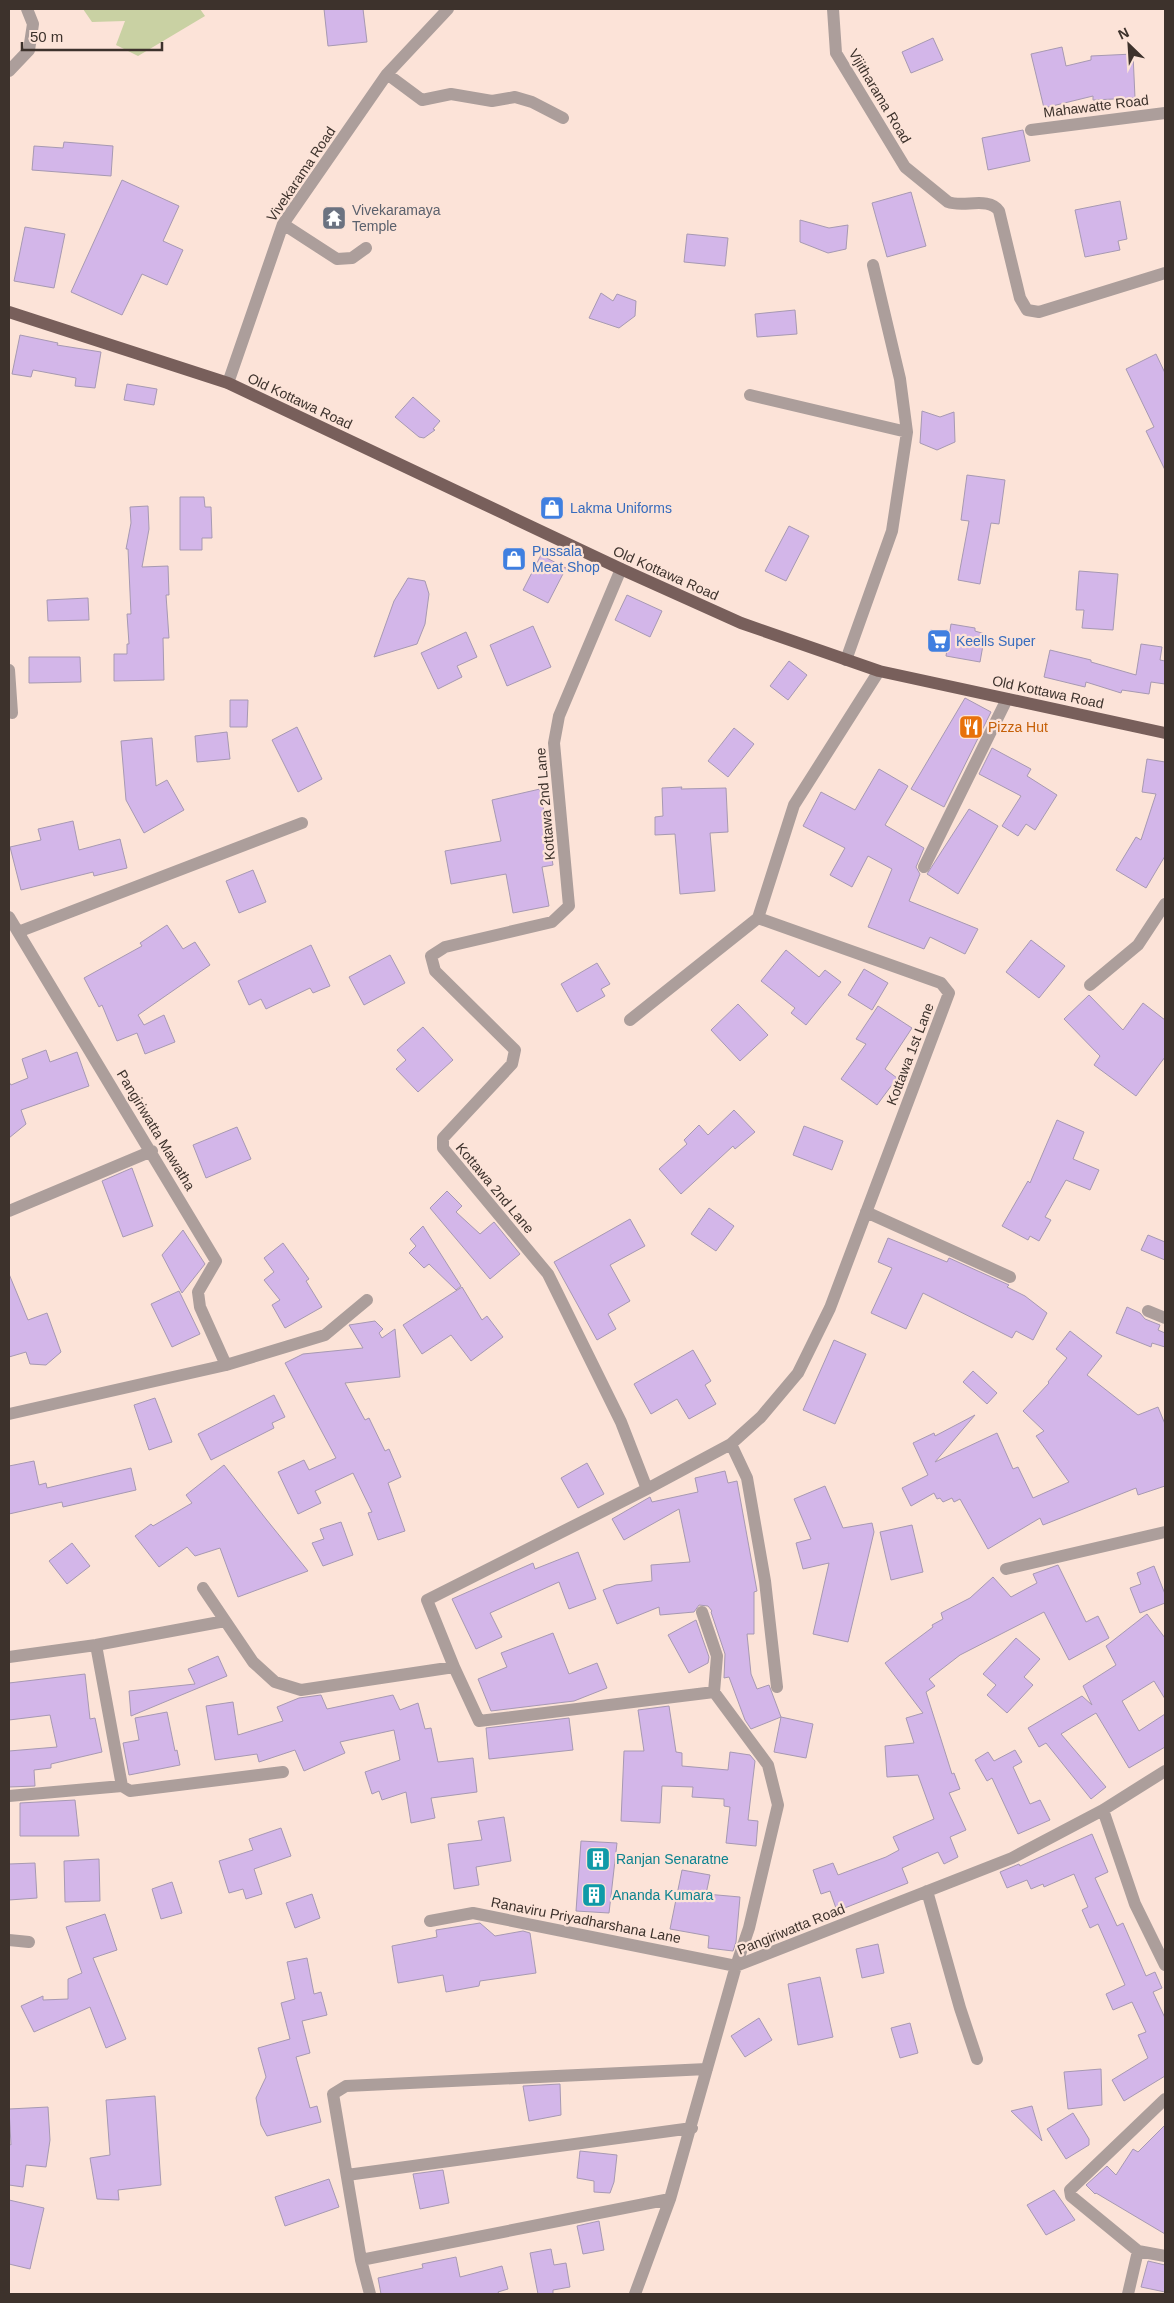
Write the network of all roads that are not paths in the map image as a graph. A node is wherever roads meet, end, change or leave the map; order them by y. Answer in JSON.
{"nodes":[{"id":1,"x":26,"y":9,"type":"edge"},
{"id":2,"x":448,"y":9,"type":"edge"},
{"id":3,"x":833,"y":9,"type":"edge"},
{"id":4,"x":9,"y":71,"type":"edge"},
{"id":5,"x":387,"y":74,"type":"junction"},
{"id":6,"x":1165,"y":113,"type":"edge"},
{"id":7,"x":563,"y":118,"type":"dead end"},
{"id":8,"x":1031,"y":130,"type":"dead end"},
{"id":9,"x":283,"y":224,"type":"junction"},
{"id":10,"x":366,"y":248,"type":"dead end"},
{"id":11,"x":873,"y":264,"type":"dead end"},
{"id":12,"x":1165,"y":273,"type":"edge"},
{"id":13,"x":9,"y":312,"type":"edge"},
{"id":14,"x":228,"y":383,"type":"junction"},
{"id":15,"x":750,"y":395,"type":"dead end"},
{"id":16,"x":907,"y":432,"type":"junction"},
{"id":17,"x":621,"y":569,"type":"junction"},
{"id":18,"x":846,"y":660,"type":"junction"},
{"id":19,"x":9,"y":670,"type":"edge"},
{"id":20,"x":879,"y":671,"type":"junction"},
{"id":21,"x":1007,"y":699,"type":"junction"},
{"id":22,"x":12,"y":713,"type":"dead end"},
{"id":23,"x":1165,"y":733,"type":"edge"},
{"id":24,"x":302,"y":823,"type":"dead end"},
{"id":25,"x":924,"y":867,"type":"dead end"},
{"id":26,"x":1165,"y":904,"type":"edge"},
{"id":27,"x":9,"y":917,"type":"edge"},
{"id":28,"x":758,"y":918,"type":"junction"},
{"id":29,"x":18,"y":932,"type":"junction"},
{"id":30,"x":1090,"y":985,"type":"dead end"},
{"id":31,"x":630,"y":1020,"type":"dead end"},
{"id":32,"x":152,"y":1151,"type":"junction"},
{"id":33,"x":9,"y":1210,"type":"edge"},
{"id":34,"x":866,"y":1212,"type":"junction"},
{"id":35,"x":1010,"y":1277,"type":"dead end"},
{"id":36,"x":367,"y":1300,"type":"dead end"},
{"id":37,"x":1148,"y":1311,"type":"dead end"},
{"id":38,"x":1165,"y":1318,"type":"edge"},
{"id":39,"x":226,"y":1365,"type":"junction"},
{"id":40,"x":9,"y":1414,"type":"edge"},
{"id":41,"x":731,"y":1444,"type":"junction"},
{"id":42,"x":647,"y":1489,"type":"junction"},
{"id":43,"x":1165,"y":1532,"type":"edge"},
{"id":44,"x":1006,"y":1569,"type":"dead end"},
{"id":45,"x":203,"y":1588,"type":"dead end"},
{"id":46,"x":702,"y":1612,"type":"dead end"},
{"id":47,"x":225,"y":1621,"type":"junction"},
{"id":48,"x":96,"y":1645,"type":"junction"},
{"id":49,"x":9,"y":1657,"type":"edge"},
{"id":50,"x":454,"y":1667,"type":"junction"},
{"id":51,"x":777,"y":1687,"type":"dead end"},
{"id":52,"x":714,"y":1692,"type":"junction"},
{"id":53,"x":1165,"y":1771,"type":"edge"},
{"id":54,"x":283,"y":1772,"type":"dead end"},
{"id":55,"x":122,"y":1786,"type":"junction"},
{"id":56,"x":9,"y":1796,"type":"edge"},
{"id":57,"x":1103,"y":1810,"type":"junction"},
{"id":58,"x":927,"y":1891,"type":"junction"},
{"id":59,"x":430,"y":1921,"type":"dead end"},
{"id":60,"x":9,"y":1940,"type":"edge"},
{"id":61,"x":30,"y":1942,"type":"dead end"},
{"id":62,"x":1165,"y":1965,"type":"edge"},
{"id":63,"x":736,"y":1966,"type":"junction"},
{"id":64,"x":977,"y":2059,"type":"dead end"},
{"id":65,"x":707,"y":2068,"type":"junction"},
{"id":66,"x":1165,"y":2099,"type":"edge"},
{"id":67,"x":692,"y":2128,"type":"junction"},
{"id":68,"x":347,"y":2175,"type":"junction"},
{"id":69,"x":670,"y":2199,"type":"junction"},
{"id":70,"x":1138,"y":2251,"type":"junction"},
{"id":71,"x":1165,"y":2256,"type":"edge"},
{"id":72,"x":361,"y":2260,"type":"junction"},
{"id":73,"x":370,"y":2294,"type":"edge"},
{"id":74,"x":635,"y":2294,"type":"edge"},
{"id":75,"x":1128,"y":2294,"type":"edge"}],
"edges":[{"from":1,"to":4,"type":"street"},
{"from":2,"to":5,"type":"street","name":"Vivekarama Road"},
{"from":3,"to":12,"type":"street","name":"Vijitharama Road"},
{"from":5,"to":7,"type":"street"},
{"from":5,"to":9,"type":"street","name":"Vivekarama Road"},
{"from":6,"to":8,"type":"street","name":"Mahawatte Road"},
{"from":9,"to":10,"type":"street"},
{"from":9,"to":14,"type":"street","name":"Vivekarama Road"},
{"from":11,"to":16,"type":"street"},
{"from":13,"to":14,"type":"main road","name":"Old Kottawa Road"},
{"from":14,"to":17,"type":"main road","name":"Old Kottawa Road"},
{"from":15,"to":16,"type":"street"},
{"from":16,"to":18,"type":"street"},
{"from":17,"to":18,"type":"main road","name":"Old Kottawa Road"},
{"from":17,"to":42,"type":"street","name":"Kottawa 2nd Lane"},
{"from":18,"to":20,"type":"main road","name":"Old Kottawa Road"},
{"from":19,"to":22,"type":"street"},
{"from":20,"to":21,"type":"main road","name":"Old Kottawa Road"},
{"from":20,"to":28,"type":"street"},
{"from":21,"to":23,"type":"main road","name":"Old Kottawa Road"},
{"from":21,"to":25,"type":"street"},
{"from":24,"to":29,"type":"street"},
{"from":26,"to":30,"type":"street"},
{"from":27,"to":29,"type":"street","name":"Pangiriwatta Mawatha"},
{"from":28,"to":31,"type":"street"},
{"from":28,"to":34,"type":"street","name":"Kottawa 1st Lane"},
{"from":29,"to":32,"type":"street","name":"Pangiriwatta Mawatha"},
{"from":32,"to":33,"type":"street"},
{"from":32,"to":39,"type":"street","name":"Pangiriwatta Mawatha"},
{"from":34,"to":35,"type":"street"},
{"from":34,"to":41,"type":"street","name":"Kottawa 1st Lane"},
{"from":36,"to":39,"type":"street"},
{"from":37,"to":38,"type":"street"},
{"from":39,"to":40,"type":"street"},
{"from":41,"to":42,"type":"street","name":"Kottawa 1st Lane"},
{"from":41,"to":51,"type":"street"},
{"from":42,"to":50,"type":"street","name":"Kottawa 1st Lane"},
{"from":43,"to":44,"type":"street"},
{"from":45,"to":47,"type":"street"},
{"from":46,"to":52,"type":"street"},
{"from":47,"to":48,"type":"street"},
{"from":47,"to":50,"type":"street"},
{"from":48,"to":49,"type":"street"},
{"from":48,"to":55,"type":"street"},
{"from":50,"to":52,"type":"street"},
{"from":52,"to":63,"type":"street"},
{"from":53,"to":57,"type":"street","name":"Pangiriwatta Road"},
{"from":54,"to":55,"type":"street"},
{"from":55,"to":56,"type":"street"},
{"from":57,"to":58,"type":"street","name":"Pangiriwatta Road"},
{"from":57,"to":62,"type":"street"},
{"from":58,"to":63,"type":"street","name":"Pangiriwatta Road"},
{"from":58,"to":64,"type":"street"},
{"from":59,"to":63,"type":"street","name":"Ranaviru Priyadharshana Lane"},
{"from":60,"to":61,"type":"street"},
{"from":63,"to":65,"type":"street","name":"Pangiriwatta Road"},
{"from":65,"to":67,"type":"street","name":"Pangiriwatta Road"},
{"from":65,"to":68,"type":"street"},
{"from":66,"to":70,"type":"street"},
{"from":67,"to":68,"type":"street"},
{"from":67,"to":69,"type":"street","name":"Pangiriwatta Road"},
{"from":68,"to":72,"type":"street"},
{"from":69,"to":72,"type":"street"},
{"from":69,"to":74,"type":"street","name":"Pangiriwatta Road"},
{"from":70,"to":71,"type":"street"},
{"from":70,"to":75,"type":"street"},
{"from":72,"to":73,"type":"street"}]}
